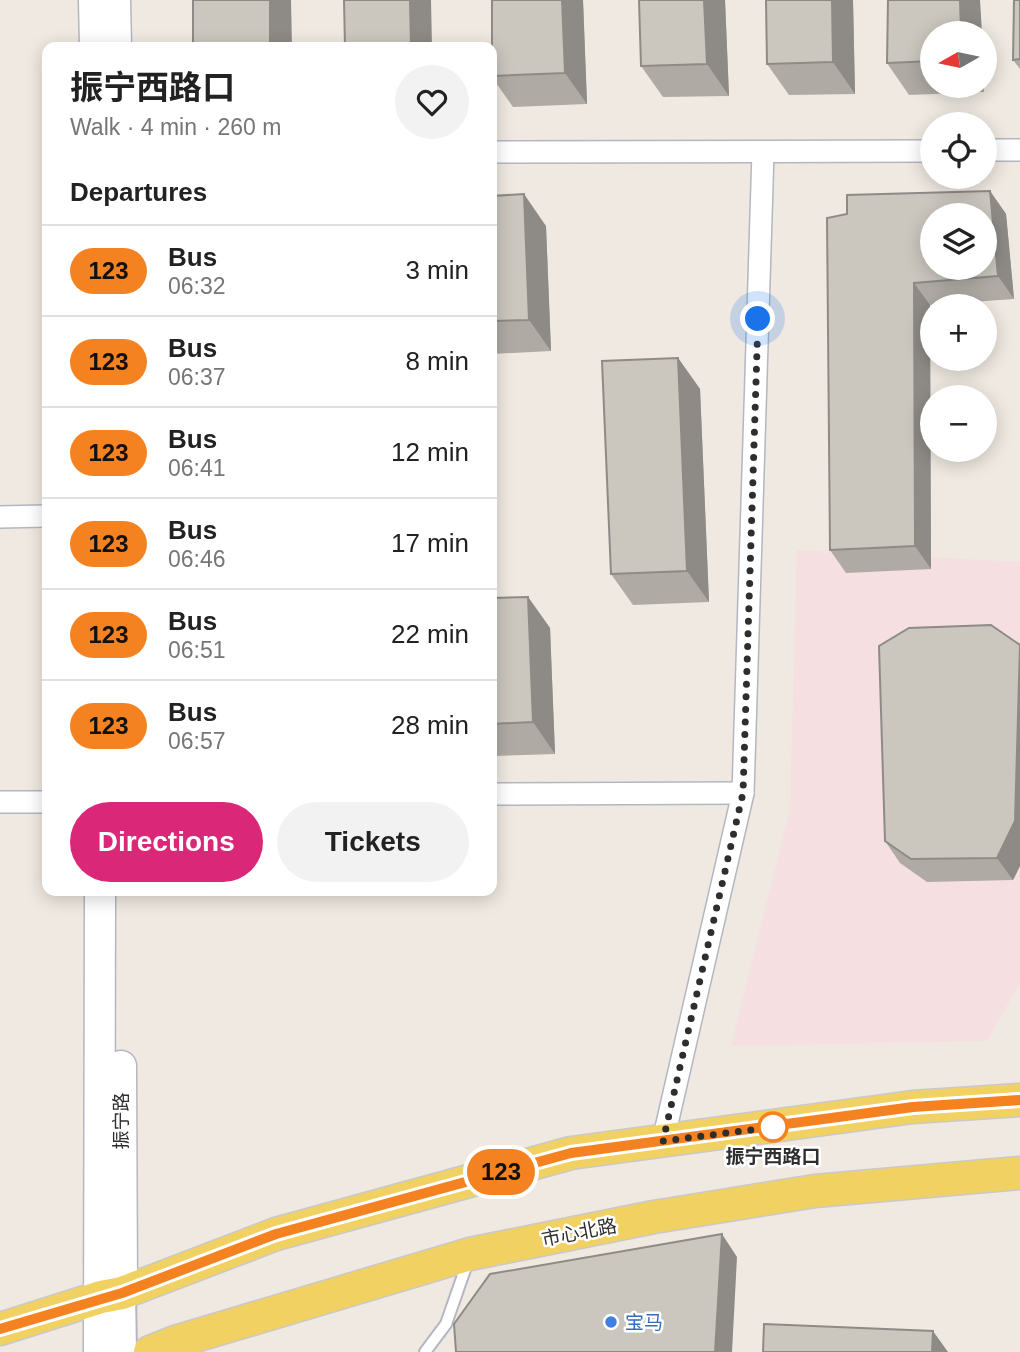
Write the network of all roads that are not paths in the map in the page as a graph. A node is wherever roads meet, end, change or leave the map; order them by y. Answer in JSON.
{"nodes":[{"id":1,"x":94,"y":0,"type":"edge"},
{"id":2,"x":116,"y":0,"type":"edge"},
{"id":3,"x":95,"y":42,"type":"edge"},
{"id":4,"x":116,"y":42,"type":"edge"},
{"id":5,"x":920,"y":150,"type":"edge"},
{"id":6,"x":997,"y":150,"type":"edge"},
{"id":7,"x":1020,"y":150,"type":"edge"},
{"id":8,"x":497,"y":152,"type":"edge"},
{"id":9,"x":763,"y":152,"type":"junction"},
{"id":10,"x":42,"y":516,"type":"edge"},
{"id":11,"x":0,"y":517,"type":"edge"},
{"id":12,"x":743,"y":793,"type":"junction"},
{"id":13,"x":497,"y":794,"type":"edge"},
{"id":14,"x":0,"y":802,"type":"edge"},
{"id":15,"x":42,"y":802,"type":"edge"},
{"id":16,"x":100,"y":896,"type":"edge"},
{"id":17,"x":120,"y":896,"type":"edge"},
{"id":18,"x":1020,"y":1100,"type":"edge"},
{"id":19,"x":663,"y":1141,"type":"junction"},
{"id":20,"x":1020,"y":1174,"type":"edge"},
{"id":21,"x":470,"y":1254,"type":"junction"},
{"id":22,"x":111,"y":1295,"type":"junction"},
{"id":23,"x":0,"y":1329,"type":"edge"},
{"id":24,"x":169,"y":1349,"type":"edge"},
{"id":25,"x":99,"y":1352,"type":"edge"},
{"id":26,"x":123,"y":1352,"type":"edge"},
{"id":27,"x":425,"y":1352,"type":"edge"}],
"edges":[{"from":1,"to":3,"type":"main road"},
{"from":2,"to":4,"type":"main road"},
{"from":5,"to":9,"type":"street"},
{"from":6,"to":7,"type":"street"},
{"from":8,"to":9,"type":"street"},
{"from":9,"to":12,"type":"street"},
{"from":10,"to":11,"type":"street"},
{"from":12,"to":13,"type":"street"},
{"from":12,"to":19,"type":"street"},
{"from":14,"to":15,"type":"street"},
{"from":16,"to":22,"type":"main road","name":"振宁路"},
{"from":17,"to":22,"type":"main road","name":"振宁路"},
{"from":18,"to":19,"type":"main road"},
{"from":19,"to":22,"type":"main road"},
{"from":20,"to":21,"type":"main road","name":"市心北路"},
{"from":21,"to":24,"type":"main road","name":"市心北路"},
{"from":21,"to":27,"type":"lane"},
{"from":22,"to":23,"type":"main road"},
{"from":22,"to":25,"type":"main road","name":"振宁路"},
{"from":22,"to":26,"type":"street","name":"振宁路"}]}
